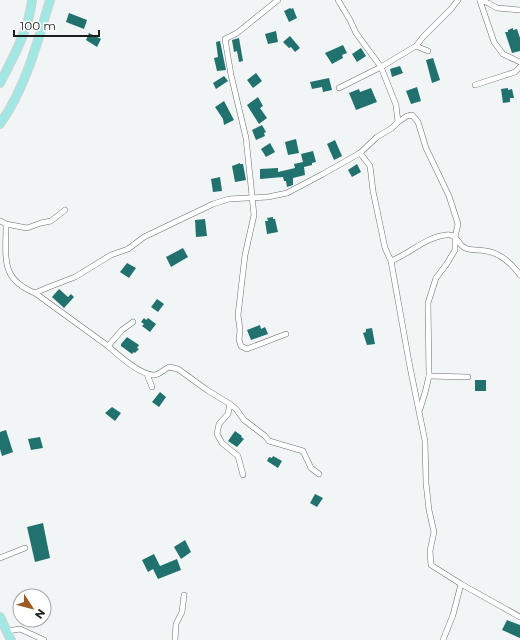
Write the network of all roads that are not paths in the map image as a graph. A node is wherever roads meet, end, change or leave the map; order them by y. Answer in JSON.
{"nodes":[{"id":1,"x":32,"y":0,"type":"edge"},
{"id":2,"x":50,"y":0,"type":"edge"},
{"id":3,"x":278,"y":0,"type":"edge"},
{"id":4,"x":338,"y":0,"type":"edge"},
{"id":5,"x":458,"y":0,"type":"edge"},
{"id":6,"x":480,"y":0,"type":"edge"},
{"id":7,"x":520,"y":10,"type":"edge"},
{"id":8,"x":416,"y":46,"type":"junction"},
{"id":9,"x":428,"y":51,"type":"dead end"},
{"id":10,"x":520,"y":62,"type":"edge"},
{"id":11,"x":381,"y":67,"type":"junction"},
{"id":12,"x":520,"y":67,"type":"edge"},
{"id":13,"x":0,"y":83,"type":"edge"},
{"id":14,"x":475,"y":85,"type":"dead end"},
{"id":15,"x":339,"y":88,"type":"dead end"},
{"id":16,"x":398,"y":122,"type":"junction"},
{"id":17,"x":0,"y":124,"type":"edge"},
{"id":18,"x":360,"y":153,"type":"junction"},
{"id":19,"x":252,"y":197,"type":"junction"},
{"id":20,"x":65,"y":210,"type":"dead end"},
{"id":21,"x":0,"y":221,"type":"edge"},
{"id":22,"x":6,"y":224,"type":"junction"},
{"id":23,"x":455,"y":237,"type":"junction"},
{"id":24,"x":391,"y":261,"type":"junction"},
{"id":25,"x":520,"y":275,"type":"edge"},
{"id":26,"x":35,"y":294,"type":"junction"},
{"id":27,"x":133,"y":322,"type":"dead end"},
{"id":28,"x":286,"y":334,"type":"dead end"},
{"id":29,"x":108,"y":346,"type":"junction"},
{"id":30,"x":147,"y":374,"type":"junction"},
{"id":31,"x":429,"y":376,"type":"junction"},
{"id":32,"x":468,"y":377,"type":"dead end"},
{"id":33,"x":152,"y":387,"type":"dead end"},
{"id":34,"x":230,"y":404,"type":"junction"},
{"id":35,"x":420,"y":410,"type":"junction"},
{"id":36,"x":319,"y":474,"type":"dead end"},
{"id":37,"x":243,"y":475,"type":"dead end"},
{"id":38,"x":25,"y":548,"type":"dead end"},
{"id":39,"x":0,"y":558,"type":"edge"},
{"id":40,"x":461,"y":584,"type":"junction"},
{"id":41,"x":184,"y":595,"type":"dead end"},
{"id":42,"x":0,"y":616,"type":"edge"},
{"id":43,"x":520,"y":617,"type":"edge"},
{"id":44,"x":7,"y":631,"type":"junction"},
{"id":45,"x":11,"y":640,"type":"edge"},
{"id":46,"x":44,"y":640,"type":"edge"},
{"id":47,"x":175,"y":640,"type":"edge"},
{"id":48,"x":443,"y":640,"type":"edge"}],
"edges":[{"from":1,"to":13,"type":"main road"},
{"from":2,"to":17,"type":"main road"},
{"from":3,"to":19,"type":"street"},
{"from":4,"to":11,"type":"street"},
{"from":5,"to":8,"type":"street"},
{"from":6,"to":7,"type":"street"},
{"from":6,"to":10,"type":"street"},
{"from":8,"to":9,"type":"street"},
{"from":8,"to":11,"type":"street"},
{"from":11,"to":15,"type":"street"},
{"from":11,"to":16,"type":"street"},
{"from":12,"to":14,"type":"street"},
{"from":16,"to":18,"type":"street"},
{"from":16,"to":23,"type":"street"},
{"from":18,"to":19,"type":"street"},
{"from":18,"to":24,"type":"street"},
{"from":19,"to":26,"type":"street"},
{"from":19,"to":28,"type":"street"},
{"from":20,"to":22,"type":"street"},
{"from":21,"to":22,"type":"street"},
{"from":22,"to":26,"type":"street"},
{"from":23,"to":24,"type":"street"},
{"from":23,"to":25,"type":"street"},
{"from":23,"to":31,"type":"street"},
{"from":24,"to":35,"type":"street"},
{"from":26,"to":29,"type":"street"},
{"from":27,"to":29,"type":"street"},
{"from":29,"to":30,"type":"street"},
{"from":30,"to":33,"type":"street"},
{"from":30,"to":34,"type":"street"},
{"from":31,"to":32,"type":"street"},
{"from":31,"to":35,"type":"street"},
{"from":34,"to":36,"type":"street"},
{"from":34,"to":37,"type":"street"},
{"from":35,"to":40,"type":"street"},
{"from":38,"to":39,"type":"street"},
{"from":40,"to":43,"type":"street"},
{"from":40,"to":48,"type":"street"},
{"from":41,"to":47,"type":"street"},
{"from":42,"to":44,"type":"main road"},
{"from":44,"to":45,"type":"main road"},
{"from":44,"to":46,"type":"street"}]}
